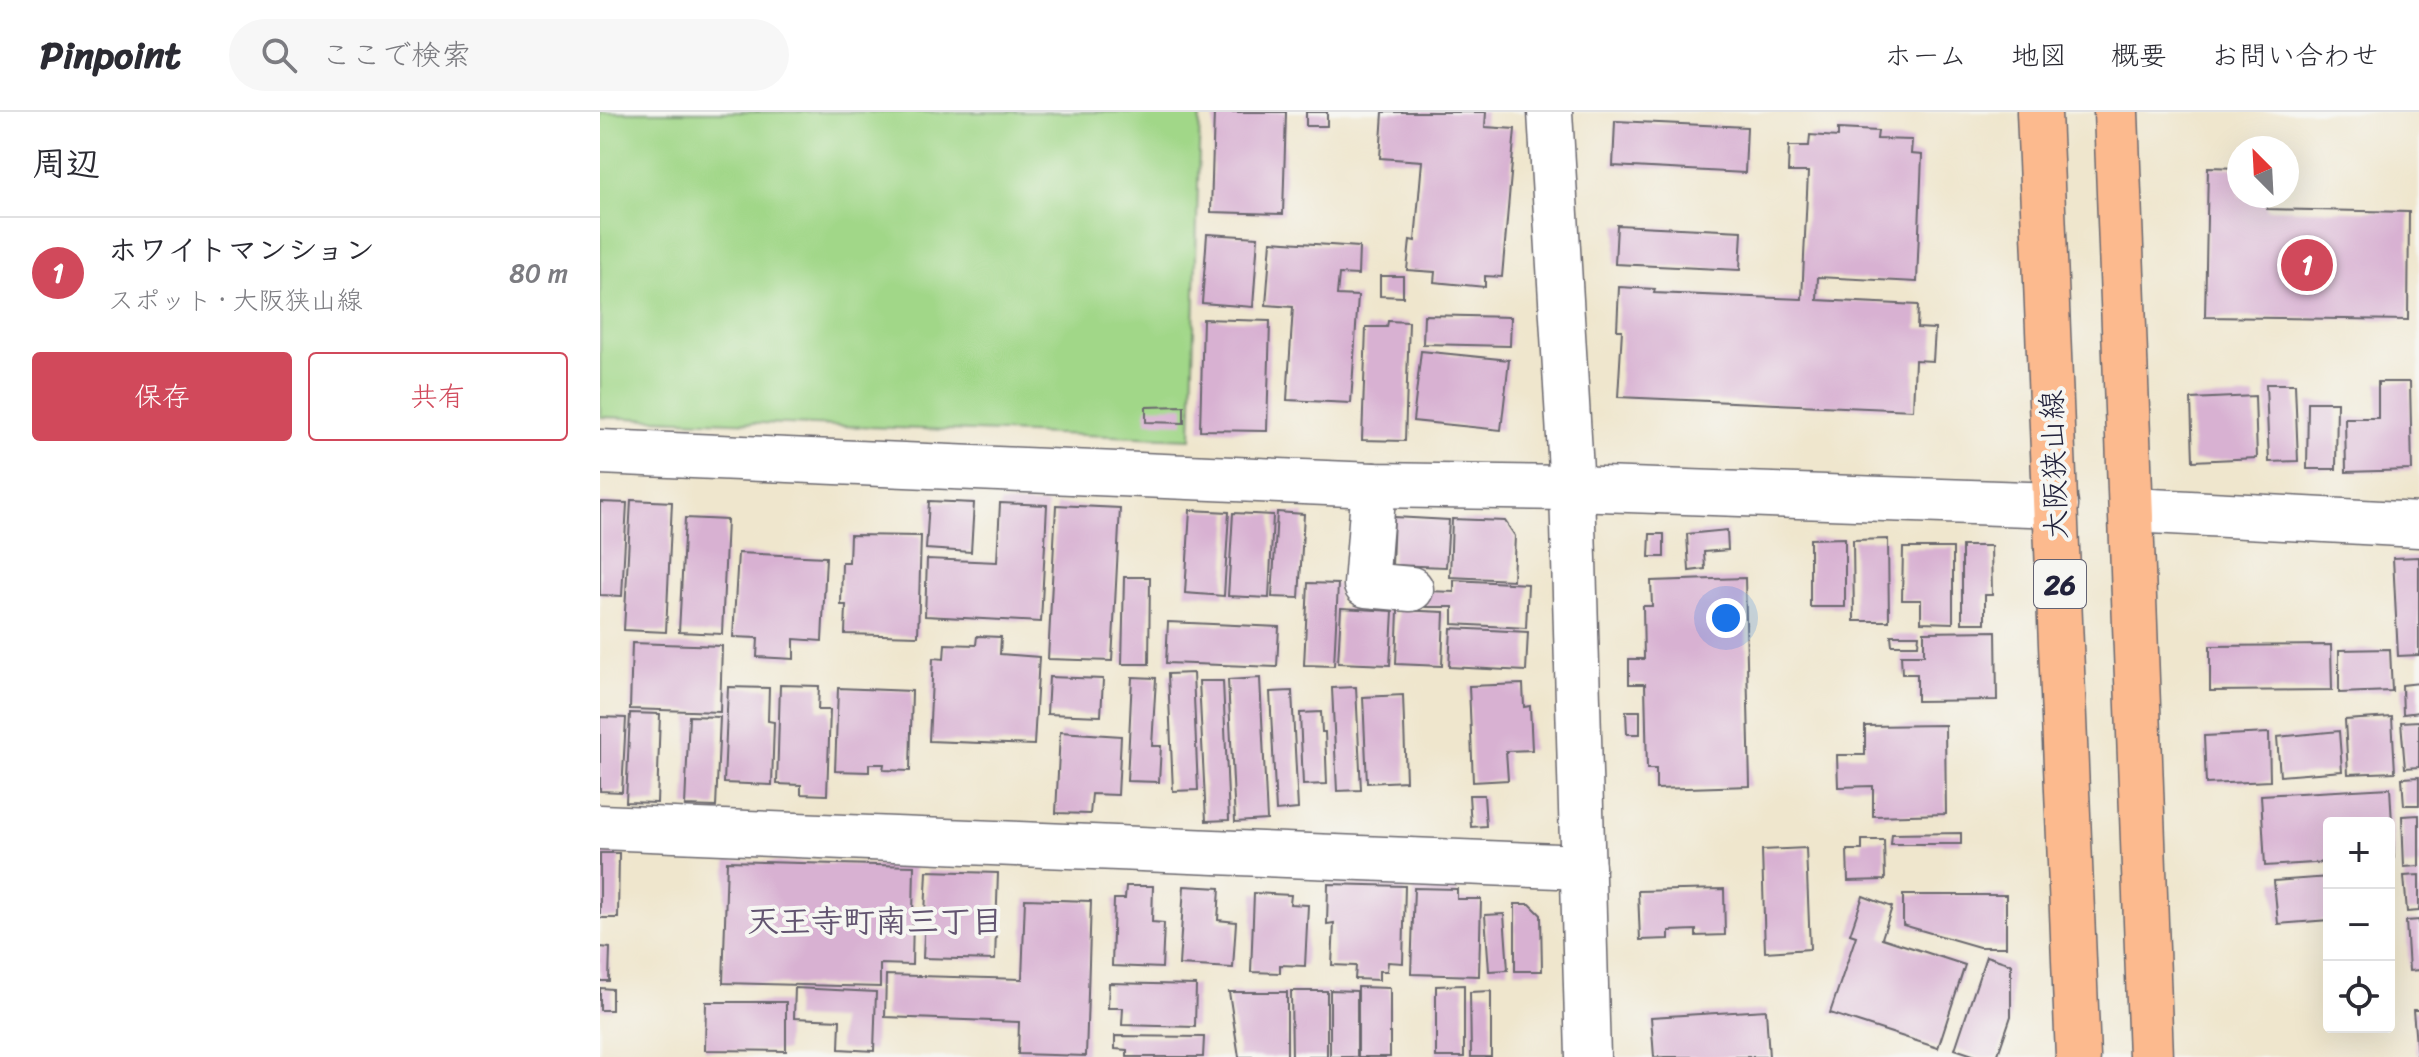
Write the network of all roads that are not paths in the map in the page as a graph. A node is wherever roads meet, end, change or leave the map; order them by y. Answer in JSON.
{"nodes":[{"id":1,"x":1550,"y":112,"type":"edge"},
{"id":2,"x":2039,"y":112,"type":"edge"},
{"id":3,"x":2116,"y":112,"type":"edge"},
{"id":4,"x":600,"y":452,"type":"edge"},
{"id":5,"x":1374,"y":485,"type":"junction"},
{"id":6,"x":1572,"y":488,"type":"junction"},
{"id":7,"x":2056,"y":505,"type":"junction"},
{"id":8,"x":2132,"y":510,"type":"junction"},
{"id":9,"x":2419,"y":525,"type":"edge"},
{"id":10,"x":1411,"y":589,"type":"dead end"},
{"id":11,"x":600,"y":827,"type":"edge"},
{"id":12,"x":1583,"y":867,"type":"junction"},
{"id":13,"x":1588,"y":1057,"type":"edge"},
{"id":14,"x":2078,"y":1057,"type":"edge"},
{"id":15,"x":2151,"y":1057,"type":"edge"}],
"edges":[{"from":1,"to":6,"type":"street"},
{"from":2,"to":7,"type":"main road","name":"大阪狭山線","number":"26"},
{"from":3,"to":8,"type":"main road"},
{"from":4,"to":5,"type":"street"},
{"from":5,"to":6,"type":"street"},
{"from":5,"to":10,"type":"street"},
{"from":6,"to":7,"type":"street"},
{"from":6,"to":12,"type":"street"},
{"from":7,"to":14,"type":"main road","name":"大阪狭山線","number":"26"},
{"from":8,"to":9,"type":"street"},
{"from":8,"to":15,"type":"main road"},
{"from":11,"to":12,"type":"street"},
{"from":12,"to":13,"type":"street"}]}
